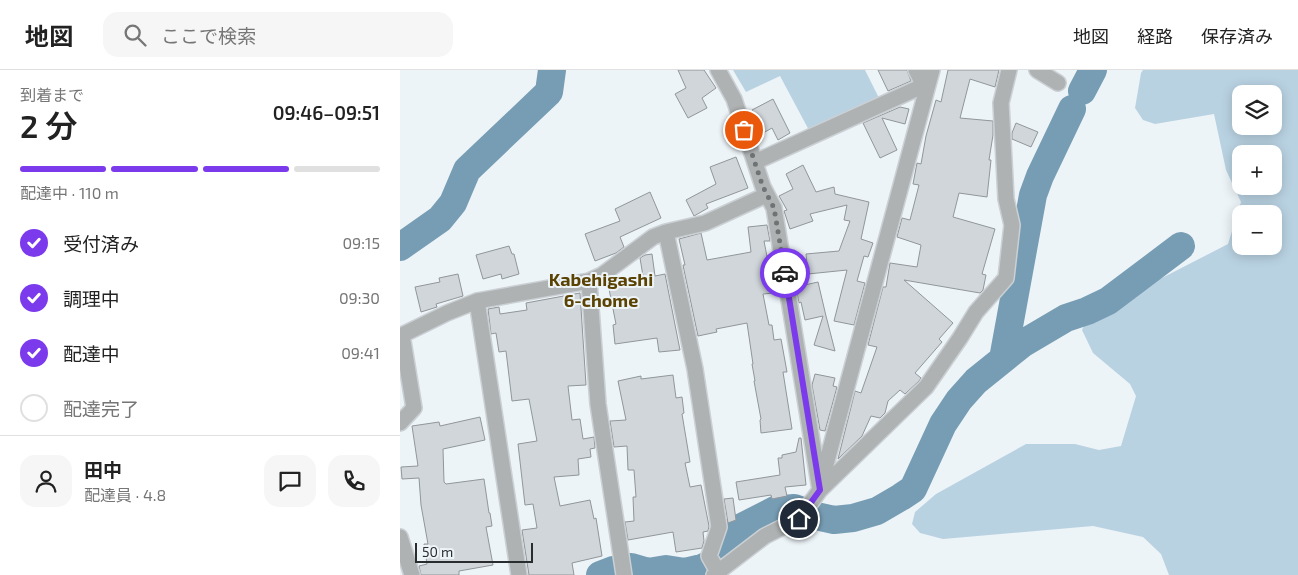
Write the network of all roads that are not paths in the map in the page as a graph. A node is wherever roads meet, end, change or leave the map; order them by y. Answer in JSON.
{"nodes":[{"id":1,"x":718,"y":70,"type":"edge"},
{"id":2,"x":916,"y":70,"type":"edge"},
{"id":3,"x":1009,"y":70,"type":"edge"},
{"id":4,"x":1037,"y":70,"type":"edge"},
{"id":5,"x":930,"y":77,"type":"edge"},
{"id":6,"x":1058,"y":83,"type":"dead end"},
{"id":7,"x":755,"y":162,"type":"junction"},
{"id":8,"x":766,"y":193,"type":"junction"},
{"id":9,"x":666,"y":232,"type":"junction"},
{"id":10,"x":589,"y":281,"type":"junction"},
{"id":11,"x":477,"y":301,"type":"junction"},
{"id":12,"x":401,"y":335,"type":"edge"},
{"id":13,"x":400,"y":424,"type":"edge"},
{"id":14,"x":820,"y":490,"type":"junction"},
{"id":15,"x":400,"y":537,"type":"edge"},
{"id":16,"x":714,"y":568,"type":"edge"},
{"id":17,"x":623,"y":569,"type":"edge"},
{"id":18,"x":412,"y":575,"type":"edge"},
{"id":19,"x":520,"y":575,"type":"edge"}],
"edges":[{"from":1,"to":7,"type":"street"},
{"from":2,"to":5,"type":"street"},
{"from":3,"to":14,"type":"street"},
{"from":4,"to":6,"type":"street"},
{"from":5,"to":7,"type":"street"},
{"from":5,"to":14,"type":"street"},
{"from":7,"to":8,"type":"street"},
{"from":8,"to":9,"type":"street"},
{"from":8,"to":14,"type":"street"},
{"from":9,"to":10,"type":"street"},
{"from":9,"to":16,"type":"street"},
{"from":10,"to":11,"type":"street"},
{"from":10,"to":17,"type":"street"},
{"from":11,"to":12,"type":"street"},
{"from":11,"to":19,"type":"street"},
{"from":12,"to":13,"type":"street"},
{"from":14,"to":16,"type":"street"},
{"from":15,"to":18,"type":"street"}]}
